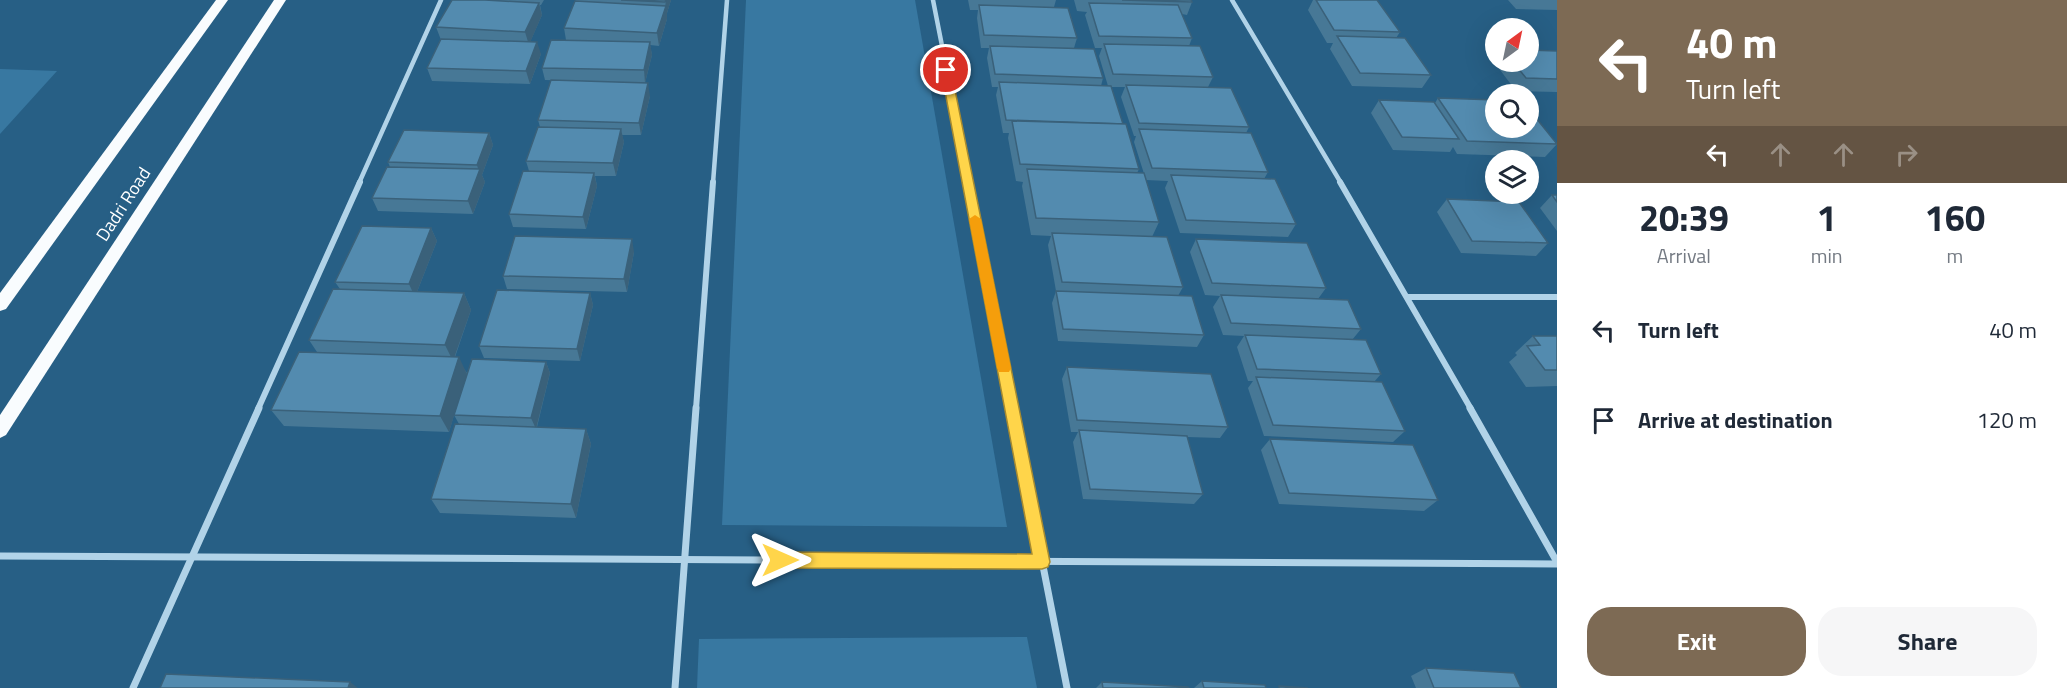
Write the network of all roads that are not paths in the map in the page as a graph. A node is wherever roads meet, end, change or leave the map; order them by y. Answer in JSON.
{"nodes":[{"id":1,"x":222,"y":0,"type":"edge"},
{"id":2,"x":280,"y":0,"type":"edge"},
{"id":3,"x":441,"y":0,"type":"edge"},
{"id":4,"x":727,"y":0,"type":"edge"},
{"id":5,"x":933,"y":0,"type":"edge"},
{"id":6,"x":1232,"y":0,"type":"edge"},
{"id":7,"x":1408,"y":297,"type":"junction"},
{"id":8,"x":1557,"y":297,"type":"edge"},
{"id":9,"x":0,"y":305,"type":"edge"},
{"id":10,"x":0,"y":430,"type":"edge"},
{"id":11,"x":0,"y":556,"type":"edge"},
{"id":12,"x":190,"y":557,"type":"junction"},
{"id":13,"x":685,"y":560,"type":"junction"},
{"id":14,"x":1042,"y":562,"type":"junction"},
{"id":15,"x":1557,"y":563,"type":"edge"},
{"id":16,"x":133,"y":688,"type":"edge"},
{"id":17,"x":675,"y":688,"type":"edge"},
{"id":18,"x":1067,"y":688,"type":"edge"}],
"edges":[{"from":1,"to":9,"type":"highway","name":"Dadri Road"},
{"from":2,"to":10,"type":"highway","name":"Dadri Road"},
{"from":3,"to":12,"type":"street"},
{"from":4,"to":13,"type":"street"},
{"from":5,"to":14,"type":"street"},
{"from":6,"to":7,"type":"street"},
{"from":7,"to":8,"type":"street"},
{"from":7,"to":15,"type":"street"},
{"from":11,"to":12,"type":"street"},
{"from":12,"to":13,"type":"street"},
{"from":12,"to":16,"type":"street"},
{"from":13,"to":14,"type":"street"},
{"from":13,"to":17,"type":"street"},
{"from":14,"to":15,"type":"street"},
{"from":14,"to":18,"type":"street"}]}
